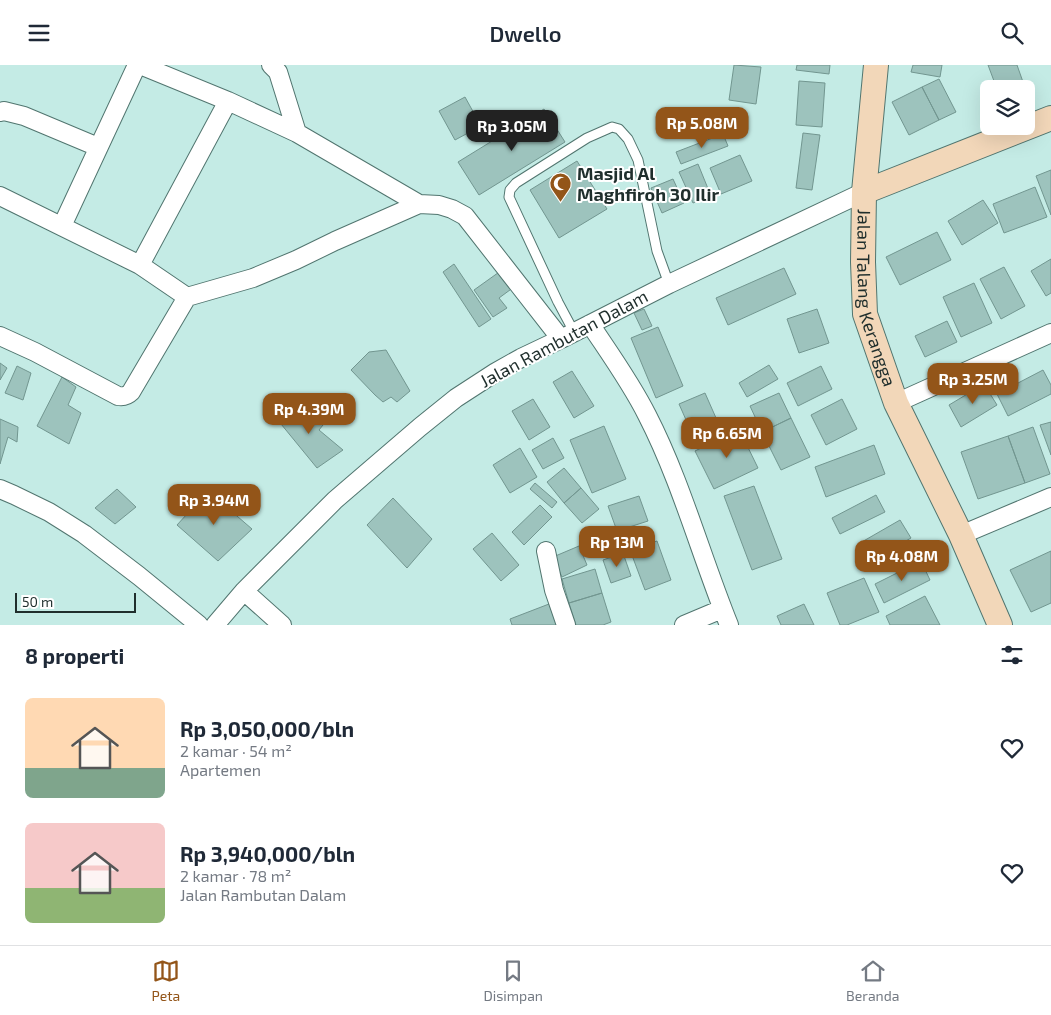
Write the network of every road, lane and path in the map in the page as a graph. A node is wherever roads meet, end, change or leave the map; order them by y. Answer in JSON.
{"nodes":[{"id":1,"x":138,"y":65,"type":"edge"},
{"id":2,"x":271,"y":65,"type":"edge"},
{"id":3,"x":876,"y":65,"type":"edge"},
{"id":4,"x":228,"y":101,"type":"junction"},
{"id":5,"x":0,"y":112,"type":"edge"},
{"id":6,"x":1051,"y":118,"type":"edge"},
{"id":7,"x":297,"y":133,"type":"junction"},
{"id":8,"x":98,"y":147,"type":"junction"},
{"id":9,"x":864,"y":192,"type":"junction"},
{"id":10,"x":0,"y":197,"type":"edge"},
{"id":11,"x":419,"y":204,"type":"junction"},
{"id":12,"x":62,"y":226,"type":"junction"},
{"id":13,"x":140,"y":265,"type":"junction"},
{"id":14,"x":668,"y":285,"type":"junction"},
{"id":15,"x":187,"y":297,"type":"junction"},
{"id":16,"x":575,"y":332,"type":"junction"},
{"id":17,"x":1051,"y":333,"type":"edge"},
{"id":18,"x":0,"y":335,"type":"edge"},
{"id":19,"x":896,"y":403,"type":"junction"},
{"id":20,"x":0,"y":489,"type":"edge"},
{"id":21,"x":1051,"y":497,"type":"edge"},
{"id":22,"x":961,"y":535,"type":"junction"},
{"id":23,"x":546,"y":551,"type":"dead end"},
{"id":24,"x":244,"y":591,"type":"junction"},
{"id":25,"x":726,"y":617,"type":"edge"},
{"id":26,"x":199,"y":625,"type":"edge"},
{"id":27,"x":215,"y":625,"type":"edge"},
{"id":28,"x":282,"y":625,"type":"edge"},
{"id":29,"x":566,"y":625,"type":"edge"},
{"id":30,"x":684,"y":625,"type":"edge"},
{"id":31,"x":1000,"y":625,"type":"edge"}],
"edges":[{"from":1,"to":4,"type":"street"},
{"from":1,"to":8,"type":"street"},
{"from":2,"to":7,"type":"street"},
{"from":3,"to":9,"type":"street","name":"Jalan Talang Kerangga"},
{"from":4,"to":7,"type":"street"},
{"from":4,"to":13,"type":"street"},
{"from":5,"to":8,"type":"street"},
{"from":6,"to":9,"type":"street"},
{"from":7,"to":11,"type":"street"},
{"from":8,"to":12,"type":"street"},
{"from":9,"to":14,"type":"street","name":"Jalan Rambutan Dalam"},
{"from":9,"to":19,"type":"street","name":"Jalan Talang Kerangga"},
{"from":10,"to":12,"type":"street"},
{"from":11,"to":15,"type":"street"},
{"from":11,"to":16,"type":"street"},
{"from":12,"to":13,"type":"street"},
{"from":13,"to":15,"type":"street"},
{"from":14,"to":16,"type":"street","name":"Jalan Rambutan Dalam"},
{"from":14,"to":16,"type":"lane"},
{"from":15,"to":18,"type":"street"},
{"from":16,"to":24,"type":"street","name":"Jalan Rambutan Dalam"},
{"from":16,"to":25,"type":"street"},
{"from":17,"to":19,"type":"street"},
{"from":19,"to":22,"type":"street","name":"Jalan Talang Kerangga"},
{"from":20,"to":26,"type":"street"},
{"from":21,"to":22,"type":"street"},
{"from":22,"to":31,"type":"street","name":"Jalan Talang Kerangga"},
{"from":23,"to":29,"type":"street"},
{"from":24,"to":27,"type":"street","name":"Jalan Rambutan Dalam"},
{"from":24,"to":28,"type":"street"},
{"from":25,"to":30,"type":"street"}]}
